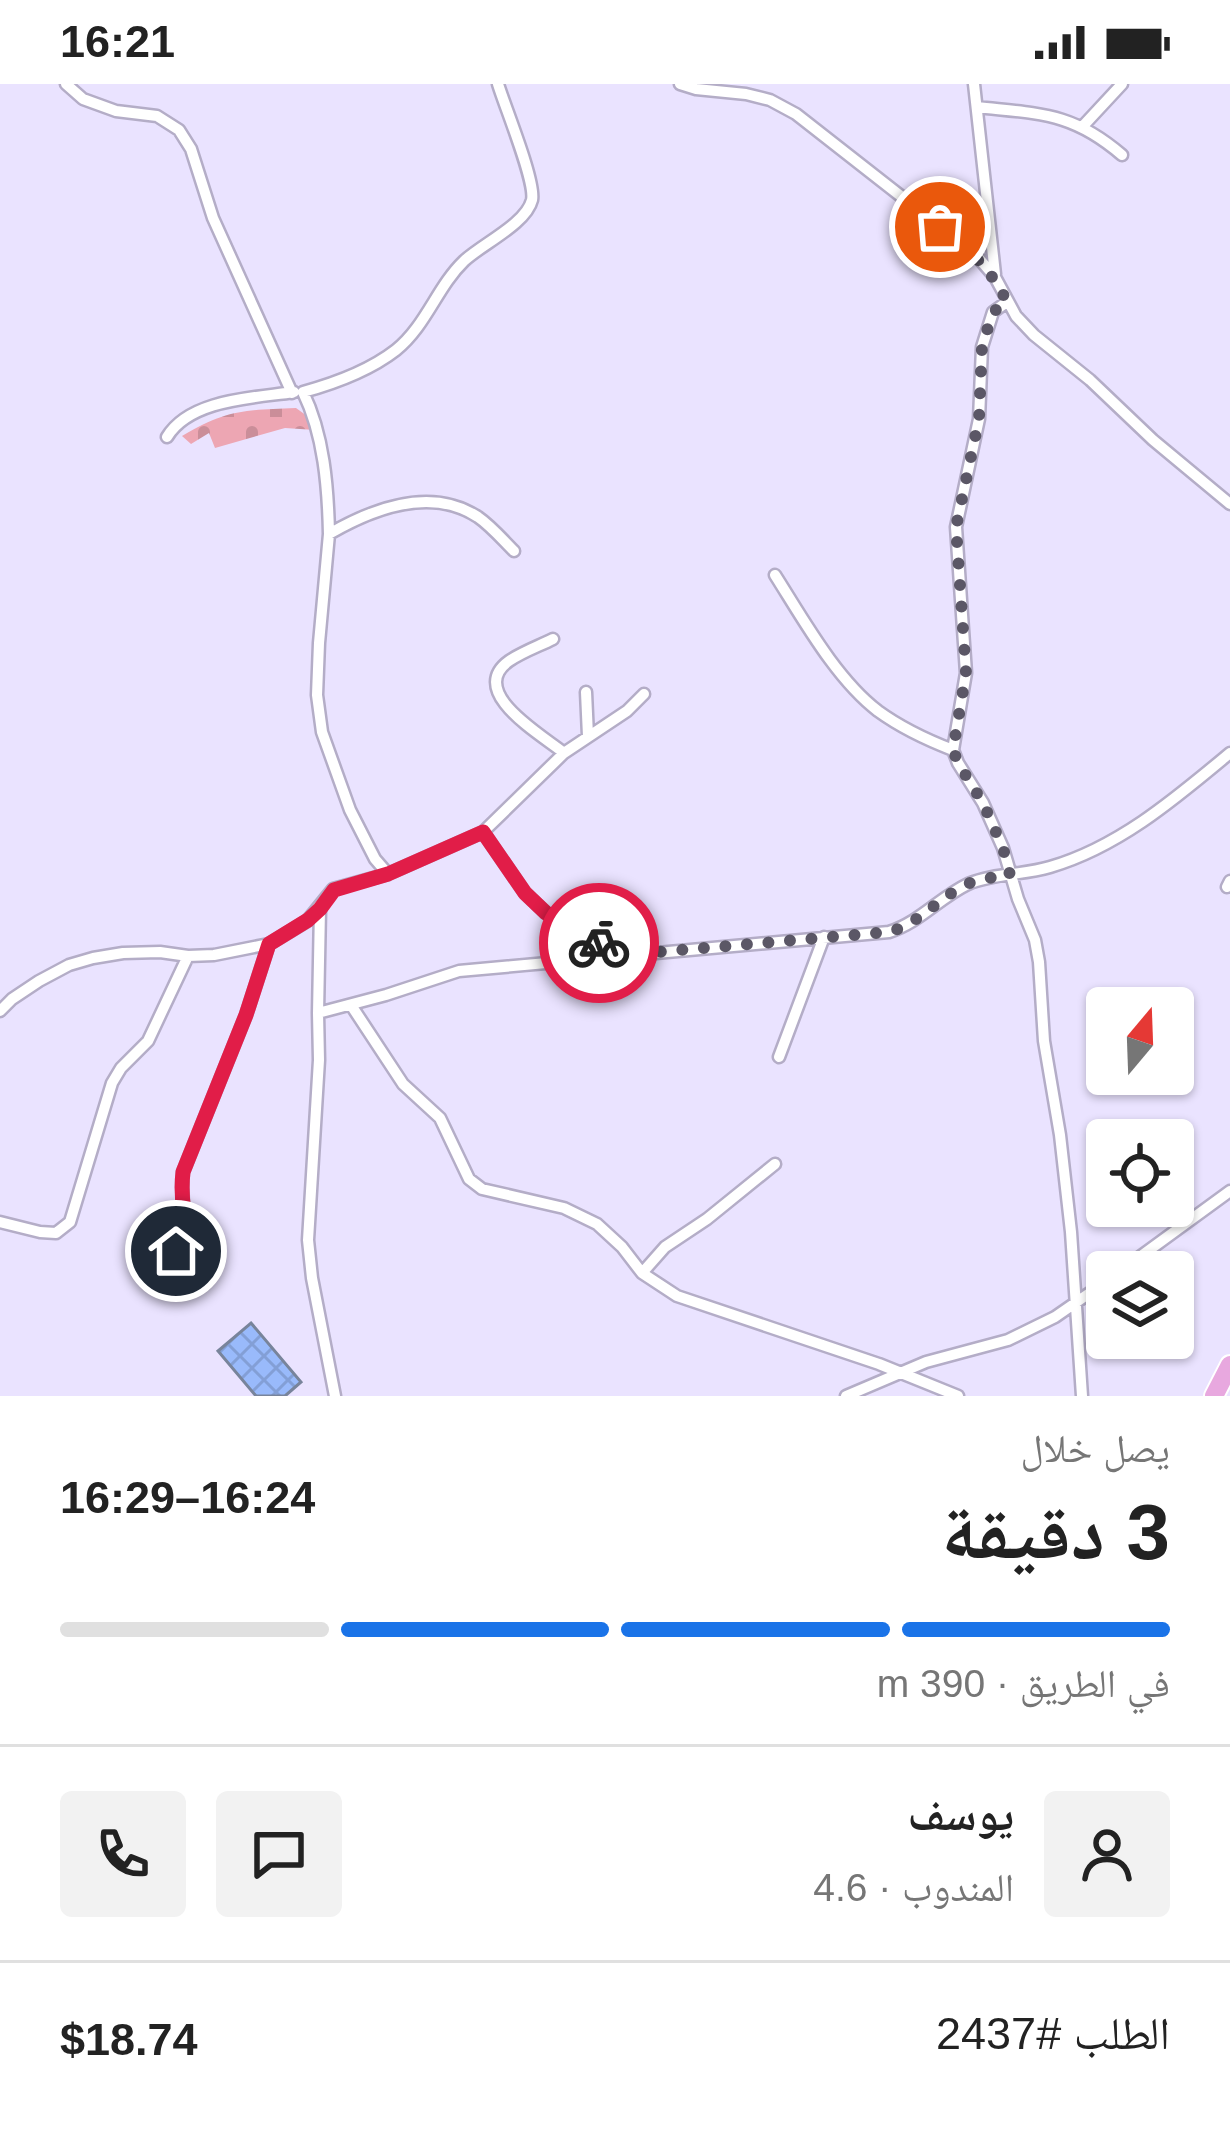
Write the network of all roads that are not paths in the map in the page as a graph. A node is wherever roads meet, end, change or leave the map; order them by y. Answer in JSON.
{"nodes":[{"id":1,"x":66,"y":84,"type":"edge"},
{"id":2,"x":499,"y":84,"type":"edge"},
{"id":3,"x":680,"y":84,"type":"edge"},
{"id":4,"x":974,"y":84,"type":"edge"},
{"id":5,"x":1122,"y":84,"type":"edge"},
{"id":6,"x":977,"y":107,"type":"junction"},
{"id":7,"x":1083,"y":126,"type":"junction"},
{"id":8,"x":1122,"y":155,"type":"dead end"},
{"id":9,"x":995,"y":278,"type":"junction"},
{"id":10,"x":1007,"y":302,"type":"junction"},
{"id":11,"x":297,"y":392,"type":"junction"},
{"id":12,"x":167,"y":437,"type":"dead end"},
{"id":13,"x":1230,"y":504,"type":"edge"},
{"id":14,"x":329,"y":534,"type":"junction"},
{"id":15,"x":514,"y":551,"type":"dead end"},
{"id":16,"x":776,"y":575,"type":"dead end"},
{"id":17,"x":553,"y":639,"type":"dead end"},
{"id":18,"x":586,"y":692,"type":"dead end"},
{"id":19,"x":644,"y":694,"type":"dead end"},
{"id":20,"x":588,"y":736,"type":"junction"},
{"id":21,"x":953,"y":750,"type":"junction"},
{"id":22,"x":564,"y":753,"type":"junction"},
{"id":23,"x":1230,"y":753,"type":"edge"},
{"id":24,"x":483,"y":832,"type":"junction"},
{"id":25,"x":388,"y":874,"type":"junction"},
{"id":26,"x":1010,"y":875,"type":"junction"},
{"id":27,"x":320,"y":909,"type":"junction"},
{"id":28,"x":824,"y":937,"type":"junction"},
{"id":29,"x":269,"y":944,"type":"junction"},
{"id":30,"x":623,"y":955,"type":"junction"},
{"id":31,"x":188,"y":956,"type":"junction"},
{"id":32,"x":351,"y":1005,"type":"junction"},
{"id":33,"x":0,"y":1011,"type":"edge"},
{"id":34,"x":318,"y":1012,"type":"junction"},
{"id":35,"x":779,"y":1057,"type":"dead end"},
{"id":36,"x":775,"y":1164,"type":"dead end"},
{"id":37,"x":1230,"y":1191,"type":"edge"},
{"id":38,"x":0,"y":1222,"type":"edge"},
{"id":39,"x":191,"y":1245,"type":"junction"},
{"id":40,"x":1148,"y":1251,"type":"edge"},
{"id":41,"x":146,"y":1263,"type":"dead end"},
{"id":42,"x":199,"y":1273,"type":"dead end"},
{"id":43,"x":642,"y":1273,"type":"junction"},
{"id":44,"x":1086,"y":1296,"type":"edge"},
{"id":45,"x":1076,"y":1303,"type":"junction"},
{"id":46,"x":1230,"y":1365,"type":"edge"},
{"id":47,"x":900,"y":1372,"type":"junction"},
{"id":48,"x":335,"y":1396,"type":"edge"},
{"id":49,"x":846,"y":1396,"type":"edge"},
{"id":50,"x":958,"y":1396,"type":"edge"},
{"id":51,"x":1082,"y":1396,"type":"edge"},
{"id":52,"x":1214,"y":1396,"type":"edge"}],
"edges":[{"from":1,"to":11,"type":"street"},
{"from":2,"to":11,"type":"street"},
{"from":3,"to":9,"type":"street"},
{"from":4,"to":6,"type":"street"},
{"from":5,"to":7,"type":"street"},
{"from":6,"to":7,"type":"street"},
{"from":6,"to":9,"type":"street"},
{"from":7,"to":8,"type":"street"},
{"from":9,"to":10,"type":"street"},
{"from":10,"to":13,"type":"street"},
{"from":10,"to":21,"type":"street"},
{"from":11,"to":12,"type":"street"},
{"from":11,"to":14,"type":"street"},
{"from":14,"to":15,"type":"street"},
{"from":14,"to":25,"type":"street"},
{"from":16,"to":21,"type":"street"},
{"from":17,"to":22,"type":"street"},
{"from":18,"to":20,"type":"street"},
{"from":19,"to":20,"type":"street"},
{"from":20,"to":22,"type":"street"},
{"from":21,"to":26,"type":"street"},
{"from":22,"to":24,"type":"street"},
{"from":23,"to":26,"type":"street"},
{"from":24,"to":25,"type":"street"},
{"from":24,"to":30,"type":"street"},
{"from":25,"to":27,"type":"street"},
{"from":26,"to":28,"type":"street"},
{"from":26,"to":45,"type":"street"},
{"from":27,"to":29,"type":"street"},
{"from":27,"to":34,"type":"street"},
{"from":28,"to":30,"type":"street"},
{"from":28,"to":35,"type":"street"},
{"from":29,"to":31,"type":"street"},
{"from":29,"to":39,"type":"street"},
{"from":30,"to":32,"type":"street"},
{"from":31,"to":33,"type":"street"},
{"from":31,"to":38,"type":"street"},
{"from":32,"to":34,"type":"street"},
{"from":32,"to":43,"type":"street"},
{"from":34,"to":48,"type":"street"},
{"from":36,"to":43,"type":"street"},
{"from":37,"to":40,"type":"street"},
{"from":39,"to":41,"type":"street"},
{"from":39,"to":42,"type":"street"},
{"from":43,"to":47,"type":"street"},
{"from":44,"to":45,"type":"street"},
{"from":45,"to":47,"type":"street"},
{"from":45,"to":51,"type":"street"},
{"from":46,"to":52,"type":"main road"},
{"from":47,"to":49,"type":"street"},
{"from":47,"to":50,"type":"street"}]}
